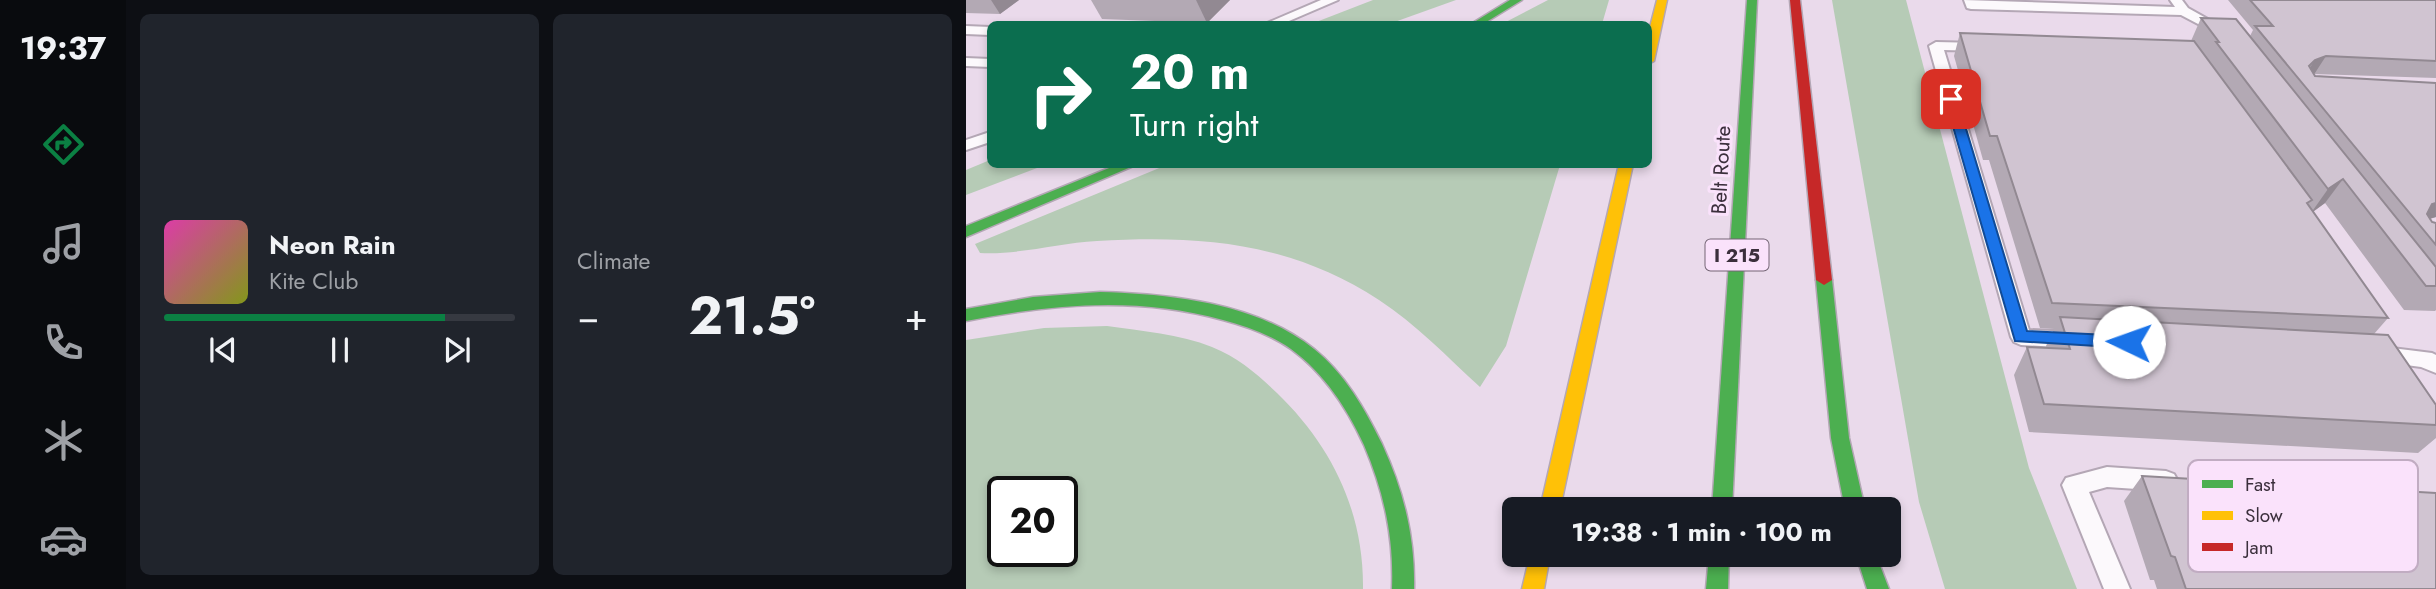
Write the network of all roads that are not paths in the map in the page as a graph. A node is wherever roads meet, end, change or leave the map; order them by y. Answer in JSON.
{"nodes":[{"id":1,"x":1332,"y":0,"type":"edge"},
{"id":2,"x":1517,"y":0,"type":"edge"},
{"id":3,"x":1662,"y":0,"type":"edge"},
{"id":4,"x":1752,"y":0,"type":"edge"},
{"id":5,"x":1795,"y":0,"type":"edge"},
{"id":6,"x":1969,"y":0,"type":"edge"},
{"id":7,"x":2180,"y":6,"type":"edge"},
{"id":8,"x":1280,"y":21,"type":"edge"},
{"id":9,"x":1481,"y":21,"type":"edge"},
{"id":10,"x":966,"y":30,"type":"edge"},
{"id":11,"x":987,"y":31,"type":"edge"},
{"id":12,"x":1652,"y":44,"type":"edge"},
{"id":13,"x":2238,"y":46,"type":"edge"},
{"id":14,"x":2002,"y":48,"type":"edge"},
{"id":15,"x":966,"y":62,"type":"edge"},
{"id":16,"x":987,"y":63,"type":"edge"},
{"id":17,"x":987,"y":138,"type":"edge"},
{"id":18,"x":966,"y":145,"type":"edge"},
{"id":19,"x":1122,"y":168,"type":"edge"},
{"id":20,"x":1625,"y":168,"type":"edge"},
{"id":21,"x":966,"y":232,"type":"edge"},
{"id":22,"x":966,"y":315,"type":"edge"},
{"id":23,"x":2383,"y":333,"type":"edge"},
{"id":24,"x":2088,"y":340,"type":"edge"},
{"id":25,"x":2358,"y":353,"type":"edge"},
{"id":26,"x":2399,"y":355,"type":"junction"},
{"id":27,"x":2436,"y":365,"type":"edge"},
{"id":28,"x":2188,"y":483,"type":"edge"},
{"id":29,"x":1553,"y":497,"type":"edge"},
{"id":30,"x":1723,"y":497,"type":"edge"},
{"id":31,"x":1852,"y":497,"type":"edge"},
{"id":32,"x":1538,"y":567,"type":"edge"},
{"id":33,"x":1718,"y":567,"type":"edge"},
{"id":34,"x":1870,"y":567,"type":"edge"},
{"id":35,"x":1403,"y":589,"type":"edge"},
{"id":36,"x":1533,"y":589,"type":"edge"},
{"id":37,"x":1717,"y":589,"type":"edge"},
{"id":38,"x":1878,"y":589,"type":"edge"},
{"id":39,"x":2117,"y":589,"type":"edge"}],
"edges":[{"from":1,"to":8,"type":"lane"},
{"from":2,"to":9,"type":"highway"},
{"from":3,"to":12,"type":"highway"},
{"from":4,"to":30,"type":"highway","name":"Belt Route","number":"I 215"},
{"from":5,"to":31,"type":"highway"},
{"from":6,"to":7,"type":"lane"},
{"from":7,"to":13,"type":"lane"},
{"from":10,"to":11,"type":"lane"},
{"from":14,"to":24,"type":"lane"},
{"from":15,"to":16,"type":"lane"},
{"from":17,"to":18,"type":"lane"},
{"from":19,"to":21,"type":"highway"},
{"from":20,"to":29,"type":"highway"},
{"from":22,"to":35,"type":"highway"},
{"from":23,"to":26,"type":"lane"},
{"from":25,"to":26,"type":"lane"},
{"from":26,"to":27,"type":"lane"},
{"from":28,"to":39,"type":"lane"},
{"from":32,"to":36,"type":"highway"},
{"from":33,"to":37,"type":"highway"},
{"from":34,"to":38,"type":"highway"}]}
